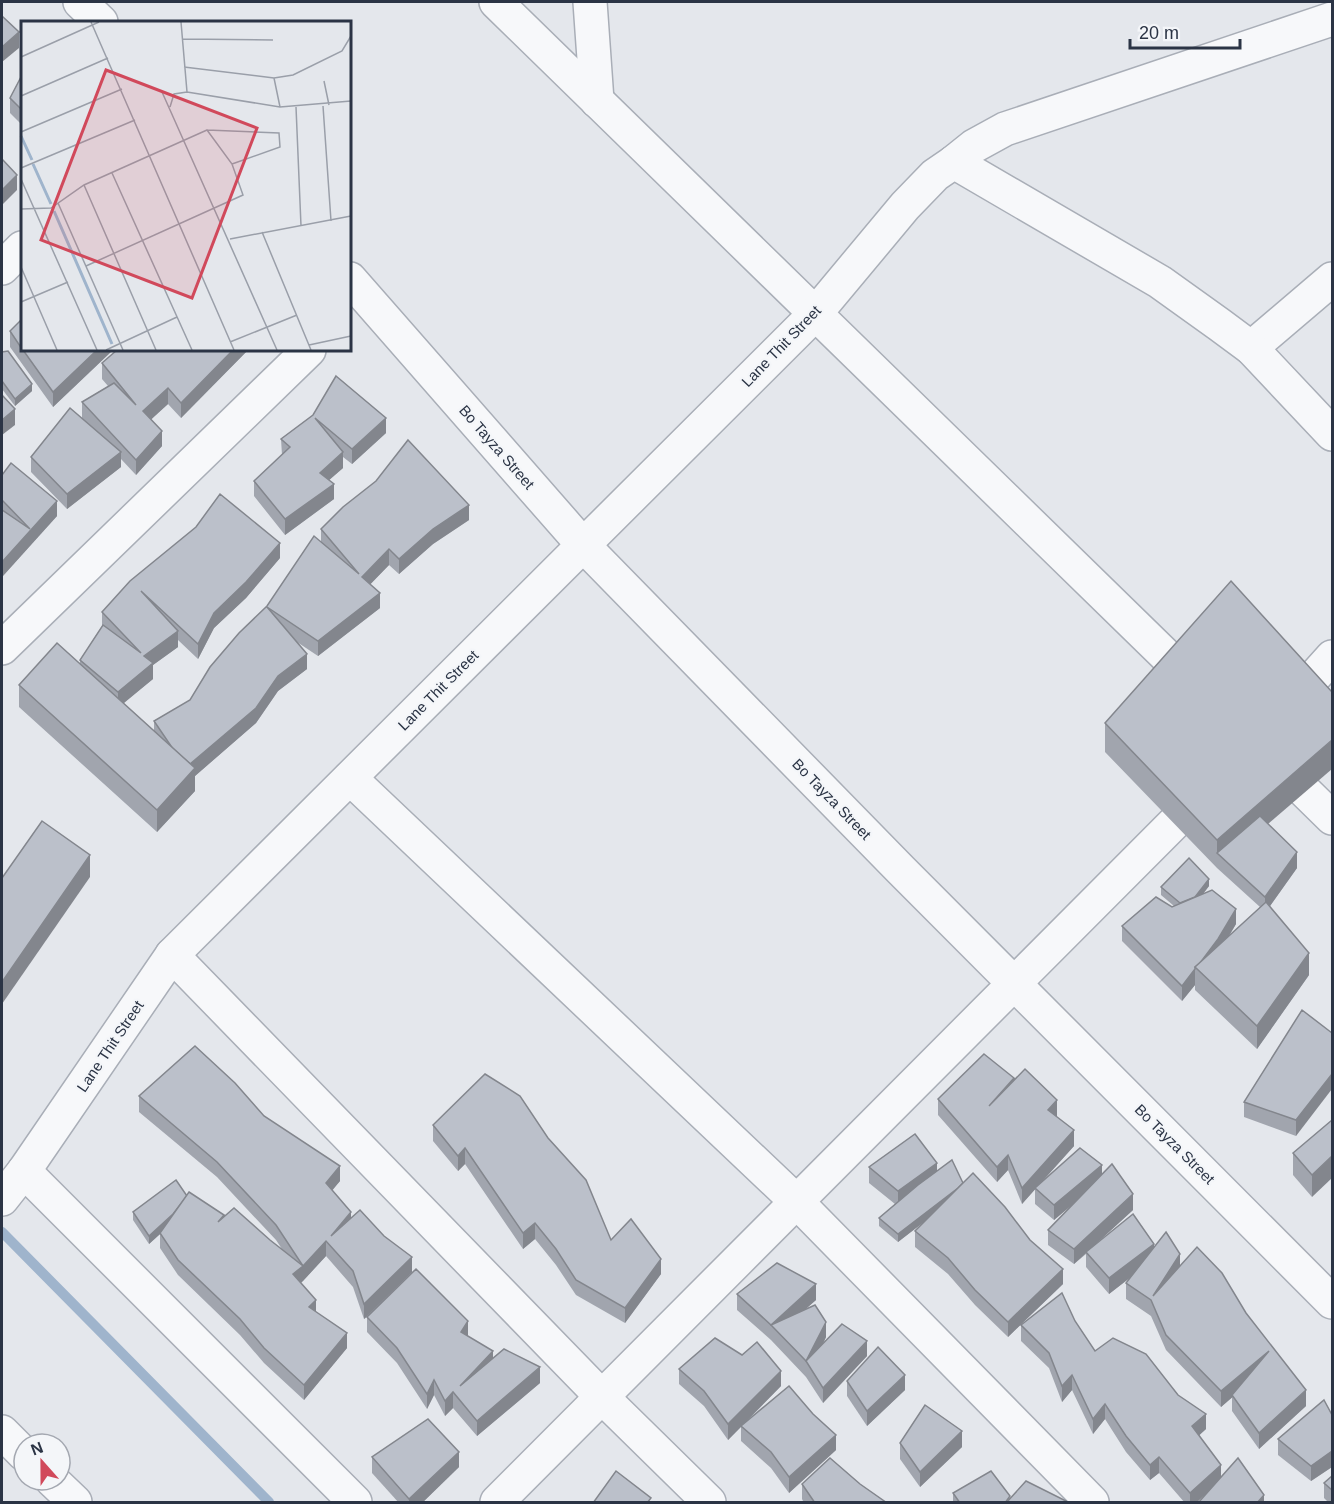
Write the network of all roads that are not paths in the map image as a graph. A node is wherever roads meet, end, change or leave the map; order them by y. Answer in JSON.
{"nodes":[{"id":1,"x":80,"y":2,"type":"edge"},
{"id":2,"x":496,"y":2,"type":"edge"},
{"id":3,"x":590,"y":2,"type":"edge"},
{"id":4,"x":1332,"y":19,"type":"edge"},
{"id":5,"x":100,"y":21,"type":"edge"},
{"id":6,"x":597,"y":101,"type":"junction"},
{"id":7,"x":954,"y":162,"type":"junction"},
{"id":8,"x":21,"y":249,"type":"edge"},
{"id":9,"x":2,"y":268,"type":"edge"},
{"id":10,"x":1332,"y":279,"type":"edge"},
{"id":11,"x":354,"y":295,"type":"edge"},
{"id":12,"x":815,"y":314,"type":"junction"},
{"id":13,"x":1251,"y":348,"type":"junction"},
{"id":14,"x":308,"y":351,"type":"edge"},
{"id":15,"x":1332,"y":434,"type":"edge"},
{"id":16,"x":583,"y":545,"type":"junction"},
{"id":17,"x":2,"y":648,"type":"edge"},
{"id":18,"x":1332,"y":657,"type":"edge"},
{"id":19,"x":1221,"y":709,"type":"edge"},
{"id":20,"x":1253,"y":744,"type":"junction"},
{"id":21,"x":350,"y":778,"type":"junction"},
{"id":22,"x":1332,"y":818,"type":"edge"},
{"id":23,"x":172,"y":955,"type":"junction"},
{"id":24,"x":1015,"y":984,"type":"junction"},
{"id":25,"x":24,"y":1171,"type":"junction"},
{"id":26,"x":2,"y":1198,"type":"edge"},
{"id":27,"x":797,"y":1202,"type":"junction"},
{"id":28,"x":1332,"y":1302,"type":"edge"},
{"id":29,"x":602,"y":1397,"type":"junction"},
{"id":30,"x":64,"y":1492,"type":"edge"},
{"id":31,"x":75,"y":1503,"type":"edge"},
{"id":32,"x":355,"y":1503,"type":"edge"},
{"id":33,"x":497,"y":1503,"type":"edge"},
{"id":34,"x":708,"y":1503,"type":"edge"},
{"id":35,"x":1092,"y":1503,"type":"edge"}],
"edges":[{"from":1,"to":5,"type":"street"},
{"from":2,"to":6,"type":"street"},
{"from":3,"to":6,"type":"street"},
{"from":4,"to":7,"type":"street","name":"Lane Thit Street"},
{"from":6,"to":12,"type":"street"},
{"from":7,"to":12,"type":"street","name":"Lane Thit Street"},
{"from":7,"to":13,"type":"street"},
{"from":8,"to":9,"type":"street"},
{"from":10,"to":13,"type":"street"},
{"from":11,"to":16,"type":"street","name":"Bo Tayza Street"},
{"from":12,"to":16,"type":"street","name":"Lane Thit Street"},
{"from":12,"to":19,"type":"street"},
{"from":13,"to":15,"type":"street"},
{"from":14,"to":17,"type":"street"},
{"from":16,"to":21,"type":"street","name":"Lane Thit Street"},
{"from":16,"to":24,"type":"street","name":"Bo Tayza Street"},
{"from":18,"to":20,"type":"street"},
{"from":20,"to":22,"type":"street"},
{"from":20,"to":24,"type":"street"},
{"from":21,"to":23,"type":"street","name":"Lane Thit Street"},
{"from":21,"to":27,"type":"street"},
{"from":23,"to":25,"type":"street","name":"Lane Thit Street"},
{"from":23,"to":29,"type":"street"},
{"from":24,"to":27,"type":"street"},
{"from":24,"to":28,"type":"street","name":"Bo Tayza Street"},
{"from":25,"to":26,"type":"street","name":"Lane Thit Street"},
{"from":25,"to":32,"type":"street"},
{"from":27,"to":29,"type":"street"},
{"from":27,"to":35,"type":"street"},
{"from":29,"to":33,"type":"street"},
{"from":29,"to":34,"type":"street"},
{"from":30,"to":31,"type":"street"}]}
